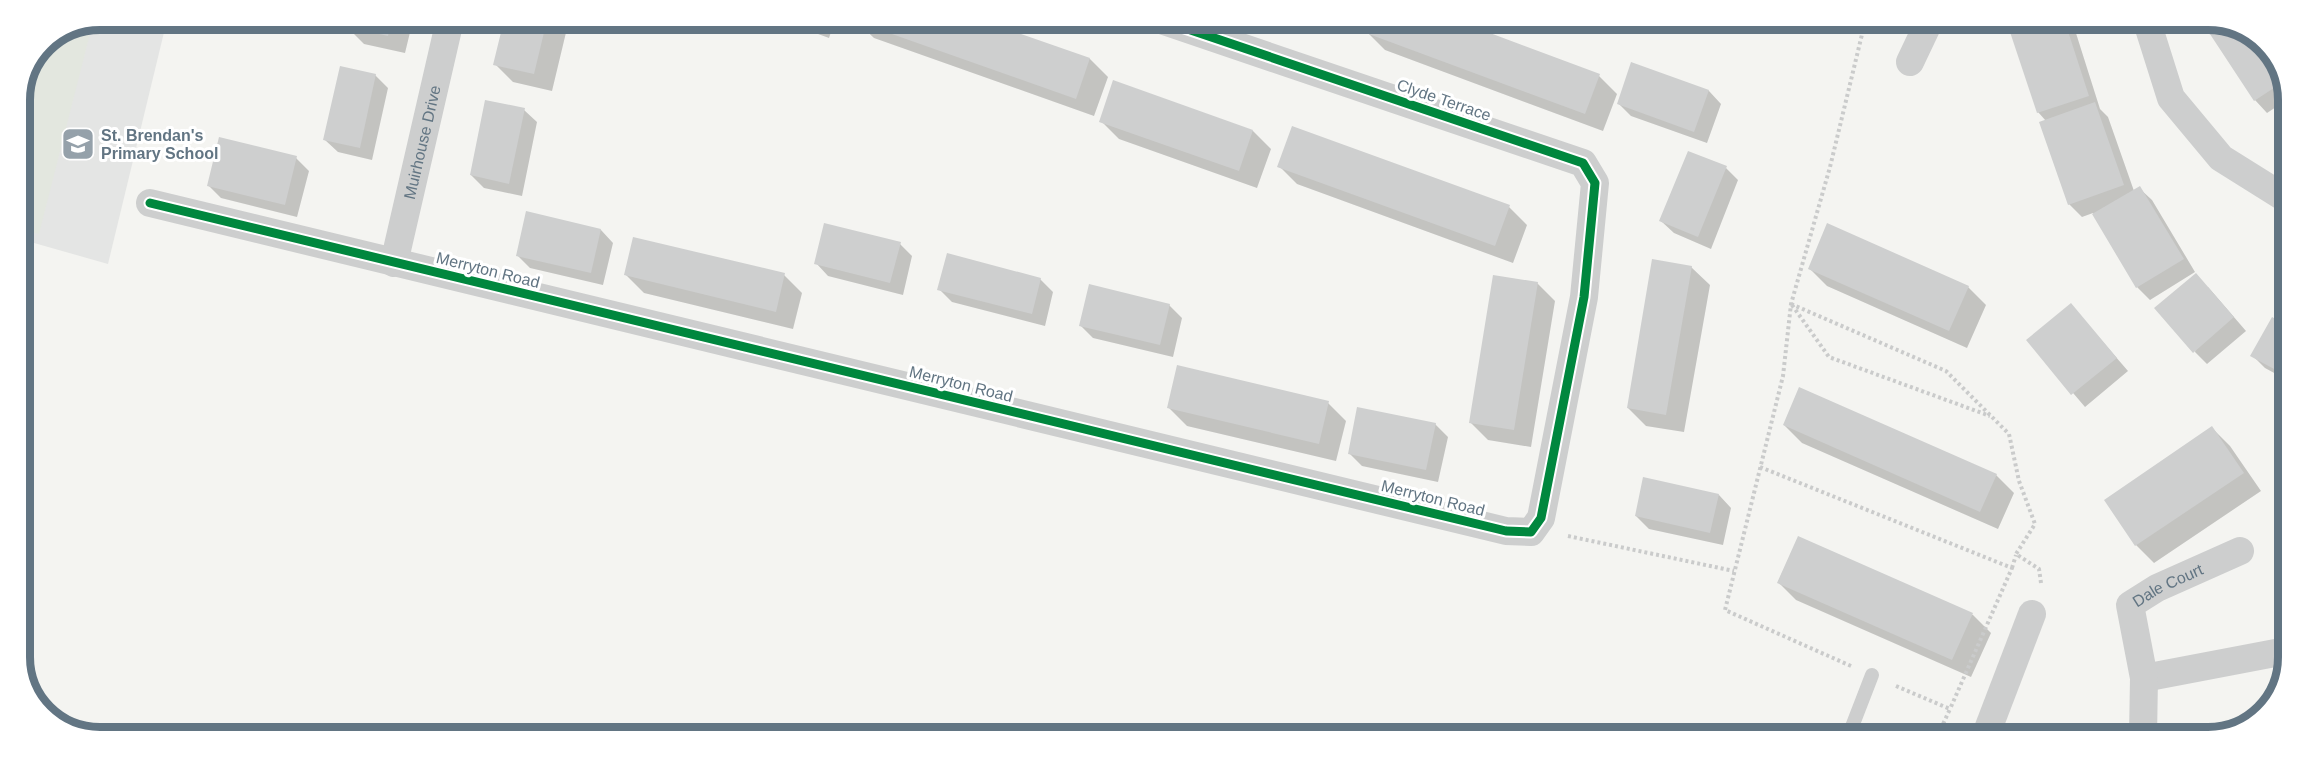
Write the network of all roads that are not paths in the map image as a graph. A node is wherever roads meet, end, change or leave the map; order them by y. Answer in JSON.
{"nodes":[{"id":1,"x":448,"y":30,"type":"edge"},
{"id":2,"x":1191,"y":30,"type":"edge"},
{"id":3,"x":1925,"y":30,"type":"edge"},
{"id":4,"x":2150,"y":30,"type":"edge"},
{"id":5,"x":1910,"y":62,"type":"dead end"},
{"id":6,"x":2278,"y":194,"type":"edge"},
{"id":7,"x":150,"y":203,"type":"dead end"},
{"id":8,"x":394,"y":263,"type":"junction"},
{"id":9,"x":1530,"y":532,"type":"joint"},
{"id":10,"x":2240,"y":551,"type":"dead end"},
{"id":11,"x":2032,"y":615,"type":"road end"},
{"id":12,"x":2278,"y":653,"type":"edge"},
{"id":13,"x":1872,"y":675,"type":"road end"},
{"id":14,"x":2144,"y":678,"type":"junction"},
{"id":15,"x":1852,"y":727,"type":"edge"},
{"id":16,"x":1988,"y":727,"type":"edge"},
{"id":17,"x":2143,"y":727,"type":"edge"}],
"edges":[{"from":1,"to":8,"type":"street","name":"Muirhouse Drive"},
{"from":2,"to":9,"type":"street","name":"Clyde Terrace"},
{"from":3,"to":5,"type":"street"},
{"from":4,"to":6,"type":"street"},
{"from":7,"to":8,"type":"street","name":"Merryton Road"},
{"from":8,"to":9,"type":"street","name":"Merryton Road"},
{"from":10,"to":14,"type":"street","name":"Dale Court"},
{"from":11,"to":16,"type":"street"},
{"from":12,"to":14,"type":"street"},
{"from":13,"to":15,"type":"lane"},
{"from":14,"to":17,"type":"street","name":"Dale Court"}]}
